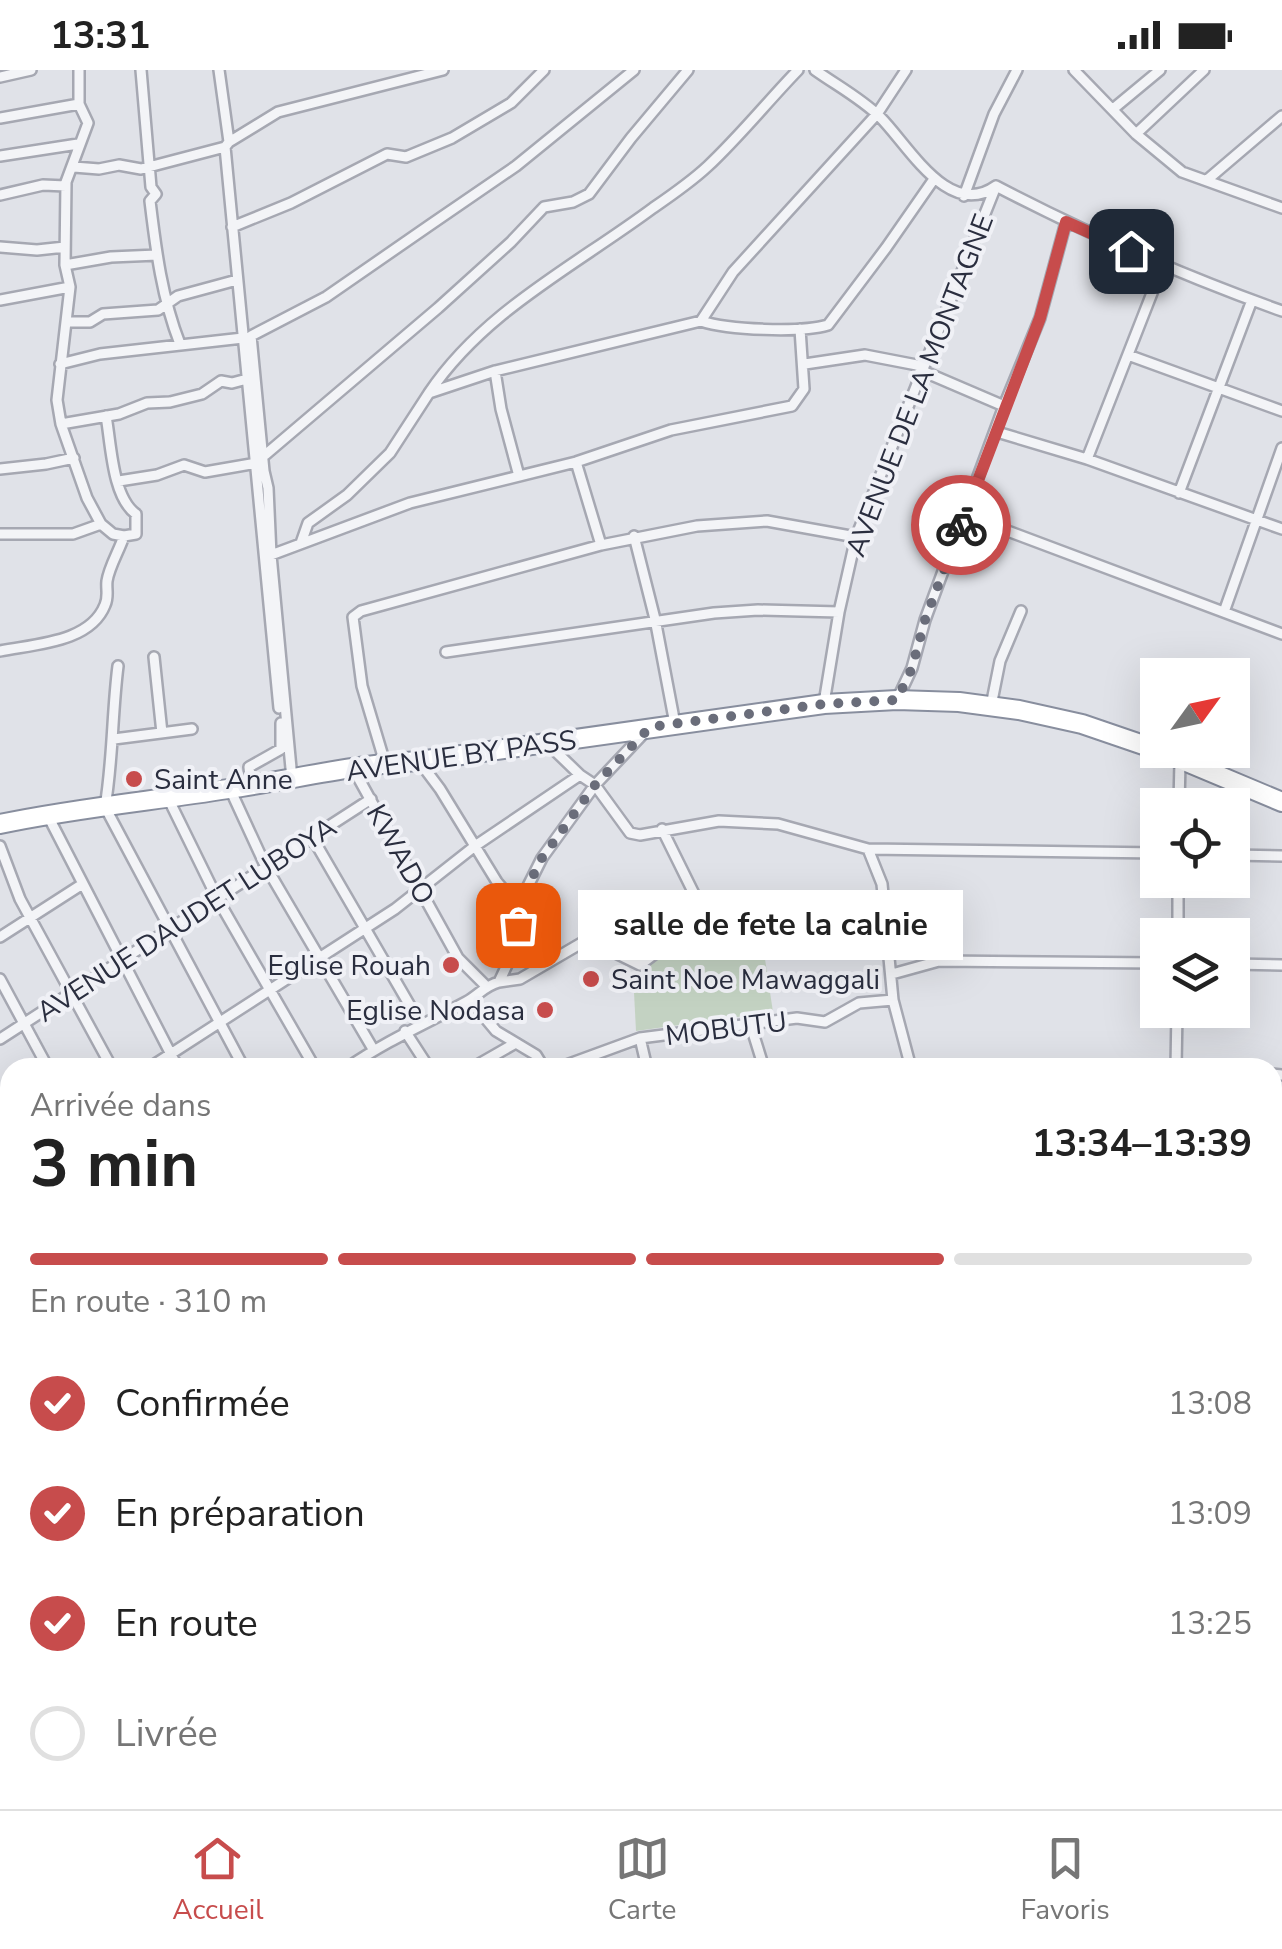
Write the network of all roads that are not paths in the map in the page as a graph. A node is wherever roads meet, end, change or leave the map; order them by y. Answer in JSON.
{"nodes":[{"id":1,"x":31,"y":70,"type":"edge"},
{"id":2,"x":79,"y":70,"type":"edge"},
{"id":3,"x":141,"y":70,"type":"edge"},
{"id":4,"x":219,"y":70,"type":"edge"},
{"id":5,"x":443,"y":70,"type":"edge"},
{"id":6,"x":544,"y":70,"type":"edge"},
{"id":7,"x":634,"y":70,"type":"edge"},
{"id":8,"x":688,"y":70,"type":"edge"},
{"id":9,"x":798,"y":70,"type":"edge"},
{"id":10,"x":815,"y":70,"type":"edge"},
{"id":11,"x":906,"y":70,"type":"edge"},
{"id":12,"x":1017,"y":70,"type":"edge"},
{"id":13,"x":1074,"y":70,"type":"edge"},
{"id":14,"x":1160,"y":70,"type":"edge"},
{"id":15,"x":1204,"y":70,"type":"edge"},
{"id":16,"x":0,"y":76,"type":"edge"},
{"id":17,"x":79,"y":104,"type":"junction"},
{"id":18,"x":1113,"y":109,"type":"junction"},
{"id":19,"x":877,"y":114,"type":"junction"},
{"id":20,"x":1282,"y":116,"type":"edge"},
{"id":21,"x":0,"y":118,"type":"edge"},
{"id":22,"x":1136,"y":134,"type":"junction"},
{"id":23,"x":78,"y":144,"type":"junction"},
{"id":24,"x":227,"y":145,"type":"junction"},
{"id":25,"x":0,"y":156,"type":"edge"},
{"id":26,"x":74,"y":167,"type":"junction"},
{"id":27,"x":150,"y":168,"type":"junction"},
{"id":28,"x":934,"y":178,"type":"junction"},
{"id":29,"x":1207,"y":180,"type":"junction"},
{"id":30,"x":66,"y":186,"type":"junction"},
{"id":31,"x":996,"y":186,"type":"junction"},
{"id":32,"x":0,"y":195,"type":"edge"},
{"id":33,"x":964,"y":196,"type":"junction"},
{"id":34,"x":1282,"y":208,"type":"edge"},
{"id":35,"x":1066,"y":222,"type":"junction"},
{"id":36,"x":232,"y":227,"type":"junction"},
{"id":37,"x":0,"y":246,"type":"edge"},
{"id":38,"x":65,"y":247,"type":"junction"},
{"id":39,"x":157,"y":255,"type":"junction"},
{"id":40,"x":64,"y":264,"type":"junction"},
{"id":41,"x":1163,"y":265,"type":"junction"},
{"id":42,"x":238,"y":280,"type":"junction"},
{"id":43,"x":70,"y":287,"type":"junction"},
{"id":44,"x":0,"y":300,"type":"edge"},
{"id":45,"x":1252,"y":300,"type":"junction"},
{"id":46,"x":164,"y":304,"type":"junction"},
{"id":47,"x":1282,"y":311,"type":"edge"},
{"id":48,"x":701,"y":321,"type":"junction"},
{"id":49,"x":68,"y":322,"type":"junction"},
{"id":50,"x":800,"y":329,"type":"junction"},
{"id":51,"x":243,"y":338,"type":"junction"},
{"id":52,"x":180,"y":344,"type":"junction"},
{"id":53,"x":1128,"y":354,"type":"junction"},
{"id":54,"x":60,"y":364,"type":"junction"},
{"id":55,"x":805,"y":364,"type":"junction"},
{"id":56,"x":921,"y":368,"type":"junction"},
{"id":57,"x":496,"y":371,"type":"junction"},
{"id":58,"x":246,"y":380,"type":"junction"},
{"id":59,"x":1220,"y":388,"type":"junction"},
{"id":60,"x":428,"y":393,"type":"junction"},
{"id":61,"x":1004,"y":406,"type":"junction"},
{"id":62,"x":1282,"y":411,"type":"edge"},
{"id":63,"x":106,"y":416,"type":"junction"},
{"id":64,"x":60,"y":424,"type":"junction"},
{"id":65,"x":997,"y":432,"type":"junction"},
{"id":66,"x":1282,"y":448,"type":"edge"},
{"id":67,"x":74,"y":458,"type":"junction"},
{"id":68,"x":261,"y":459,"type":"junction"},
{"id":69,"x":1087,"y":459,"type":"junction"},
{"id":70,"x":576,"y":462,"type":"junction"},
{"id":71,"x":0,"y":468,"type":"edge"},
{"id":72,"x":519,"y":476,"type":"junction"},
{"id":73,"x":119,"y":481,"type":"junction"},
{"id":74,"x":1179,"y":493,"type":"junction"},
{"id":75,"x":966,"y":514,"type":"junction"},
{"id":76,"x":1255,"y":520,"type":"junction"},
{"id":77,"x":101,"y":524,"type":"junction"},
{"id":78,"x":1282,"y":529,"type":"edge"},
{"id":79,"x":0,"y":534,"type":"edge"},
{"id":80,"x":124,"y":536,"type":"junction"},
{"id":81,"x":634,"y":536,"type":"junction"},
{"id":82,"x":856,"y":537,"type":"junction"},
{"id":83,"x":300,"y":543,"type":"junction"},
{"id":84,"x":600,"y":545,"type":"junction"},
{"id":85,"x":271,"y":555,"type":"junction"},
{"id":86,"x":1021,"y":611,"type":"dead end"},
{"id":87,"x":839,"y":612,"type":"junction"},
{"id":88,"x":1224,"y":612,"type":"junction"},
{"id":89,"x":655,"y":619,"type":"junction"},
{"id":90,"x":1282,"y":634,"type":"edge"},
{"id":91,"x":0,"y":651,"type":"edge"},
{"id":92,"x":446,"y":652,"type":"dead end"},
{"id":93,"x":154,"y":656,"type":"dead end"},
{"id":94,"x":118,"y":666,"type":"dead end"},
{"id":95,"x":897,"y":700,"type":"junction"},
{"id":96,"x":824,"y":704,"type":"junction"},
{"id":97,"x":991,"y":706,"type":"junction"},
{"id":98,"x":675,"y":724,"type":"junction"},
{"id":99,"x":650,"y":727,"type":"junction"},
{"id":100,"x":192,"y":729,"type":"dead end"},
{"id":101,"x":162,"y":733,"type":"junction"},
{"id":102,"x":114,"y":739,"type":"junction"},
{"id":103,"x":548,"y":744,"type":"junction"},
{"id":104,"x":1140,"y":744,"type":"edge"},
{"id":105,"x":419,"y":761,"type":"junction"},
{"id":106,"x":385,"y":763,"type":"junction"},
{"id":107,"x":1203,"y":768,"type":"edge"},
{"id":108,"x":354,"y":770,"type":"junction"},
{"id":109,"x":580,"y":775,"type":"junction"},
{"id":110,"x":292,"y":779,"type":"junction"},
{"id":111,"x":595,"y":785,"type":"junction"},
{"id":112,"x":251,"y":786,"type":"junction"},
{"id":113,"x":230,"y":789,"type":"junction"},
{"id":114,"x":168,"y":798,"type":"junction"},
{"id":115,"x":371,"y":799,"type":"junction"},
{"id":116,"x":1282,"y":802,"type":"edge"},
{"id":117,"x":105,"y":808,"type":"junction"},
{"id":118,"x":47,"y":814,"type":"junction"},
{"id":119,"x":0,"y":824,"type":"edge"},
{"id":120,"x":662,"y":830,"type":"junction"},
{"id":121,"x":312,"y":837,"type":"junction"},
{"id":122,"x":0,"y":846,"type":"edge"},
{"id":123,"x":476,"y":846,"type":"junction"},
{"id":124,"x":868,"y":849,"type":"junction"},
{"id":125,"x":1140,"y":853,"type":"edge"},
{"id":126,"x":1250,"y":855,"type":"edge"},
{"id":127,"x":1282,"y":856,"type":"edge"},
{"id":128,"x":265,"y":866,"type":"junction"},
{"id":129,"x":81,"y":885,"type":"junction"},
{"id":130,"x":418,"y":888,"type":"junction"},
{"id":131,"x":217,"y":898,"type":"junction"},
{"id":132,"x":522,"y":903,"type":"junction"},
{"id":133,"x":30,"y":916,"type":"junction"},
{"id":134,"x":705,"y":916,"type":"junction"},
{"id":135,"x":886,"y":919,"type":"junction"},
{"id":136,"x":365,"y":926,"type":"junction"},
{"id":137,"x":170,"y":930,"type":"junction"},
{"id":138,"x":0,"y":937,"type":"edge"},
{"id":139,"x":318,"y":958,"type":"junction"},
{"id":140,"x":120,"y":961,"type":"junction"},
{"id":141,"x":1140,"y":963,"type":"edge"},
{"id":142,"x":1250,"y":965,"type":"edge"},
{"id":143,"x":1282,"y":966,"type":"edge"},
{"id":144,"x":892,"y":974,"type":"junction"},
{"id":145,"x":0,"y":979,"type":"edge"},
{"id":146,"x":499,"y":982,"type":"junction"},
{"id":147,"x":486,"y":985,"type":"junction"},
{"id":148,"x":270,"y":990,"type":"junction"},
{"id":149,"x":72,"y":993,"type":"junction"},
{"id":150,"x":470,"y":1000,"type":"junction"},
{"id":151,"x":894,"y":1000,"type":"junction"},
{"id":152,"x":222,"y":1021,"type":"junction"},
{"id":153,"x":26,"y":1022,"type":"junction"},
{"id":154,"x":420,"y":1023,"type":"junction"},
{"id":155,"x":750,"y":1023,"type":"junction"},
{"id":156,"x":1177,"y":1028,"type":"edge"},
{"id":157,"x":405,"y":1030,"type":"junction"},
{"id":158,"x":640,"y":1038,"type":"junction"},
{"id":159,"x":0,"y":1040,"type":"edge"},
{"id":160,"x":514,"y":1044,"type":"junction"},
{"id":161,"x":373,"y":1049,"type":"junction"},
{"id":162,"x":171,"y":1054,"type":"junction"},
{"id":163,"x":43,"y":1058,"type":"edge"},
{"id":164,"x":107,"y":1058,"type":"edge"},
{"id":165,"x":165,"y":1058,"type":"edge"},
{"id":166,"x":173,"y":1058,"type":"edge"},
{"id":167,"x":239,"y":1058,"type":"edge"},
{"id":168,"x":309,"y":1058,"type":"edge"},
{"id":169,"x":361,"y":1058,"type":"edge"},
{"id":170,"x":423,"y":1058,"type":"edge"},
{"id":171,"x":490,"y":1058,"type":"edge"},
{"id":172,"x":538,"y":1058,"type":"edge"},
{"id":173,"x":585,"y":1058,"type":"edge"},
{"id":174,"x":645,"y":1058,"type":"edge"},
{"id":175,"x":761,"y":1058,"type":"edge"},
{"id":176,"x":909,"y":1058,"type":"edge"},
{"id":177,"x":1176,"y":1058,"type":"edge"}],
"edges":[{"from":1,"to":16,"type":"street"},
{"from":2,"to":17,"type":"street"},
{"from":3,"to":27,"type":"street"},
{"from":4,"to":24,"type":"street"},
{"from":5,"to":24,"type":"street"},
{"from":6,"to":36,"type":"street"},
{"from":7,"to":68,"type":"street"},
{"from":8,"to":68,"type":"street"},
{"from":9,"to":60,"type":"street"},
{"from":10,"to":19,"type":"street"},
{"from":11,"to":19,"type":"street"},
{"from":12,"to":33,"type":"street"},
{"from":13,"to":18,"type":"street"},
{"from":14,"to":18,"type":"street"},
{"from":15,"to":22,"type":"street"},
{"from":17,"to":21,"type":"street"},
{"from":17,"to":23,"type":"street"},
{"from":18,"to":22,"type":"street"},
{"from":19,"to":28,"type":"street"},
{"from":19,"to":48,"type":"street"},
{"from":20,"to":29,"type":"street"},
{"from":22,"to":29,"type":"street"},
{"from":23,"to":25,"type":"street"},
{"from":23,"to":26,"type":"street"},
{"from":24,"to":27,"type":"street"},
{"from":24,"to":36,"type":"street"},
{"from":26,"to":27,"type":"street"},
{"from":26,"to":30,"type":"street"},
{"from":27,"to":39,"type":"street"},
{"from":28,"to":33,"type":"street"},
{"from":28,"to":50,"type":"street"},
{"from":29,"to":34,"type":"street"},
{"from":30,"to":32,"type":"street"},
{"from":30,"to":38,"type":"street"},
{"from":31,"to":33,"type":"street"},
{"from":31,"to":35,"type":"street"},
{"from":31,"to":56,"type":"street","name":"AVENUE DE LA MONTAGNE"},
{"from":35,"to":41,"type":"street"},
{"from":35,"to":61,"type":"street"},
{"from":36,"to":42,"type":"street"},
{"from":37,"to":38,"type":"street"},
{"from":38,"to":40,"type":"street"},
{"from":39,"to":40,"type":"street"},
{"from":39,"to":46,"type":"street"},
{"from":40,"to":43,"type":"street"},
{"from":41,"to":45,"type":"street"},
{"from":41,"to":53,"type":"street"},
{"from":42,"to":46,"type":"street"},
{"from":42,"to":51,"type":"street"},
{"from":43,"to":44,"type":"street"},
{"from":43,"to":49,"type":"street"},
{"from":45,"to":47,"type":"street"},
{"from":45,"to":59,"type":"street"},
{"from":46,"to":49,"type":"street"},
{"from":46,"to":52,"type":"street"},
{"from":48,"to":50,"type":"street"},
{"from":48,"to":57,"type":"street"},
{"from":49,"to":54,"type":"street"},
{"from":50,"to":55,"type":"street"},
{"from":51,"to":52,"type":"street"},
{"from":51,"to":58,"type":"street"},
{"from":52,"to":54,"type":"street"},
{"from":53,"to":59,"type":"street"},
{"from":53,"to":69,"type":"street"},
{"from":54,"to":64,"type":"street"},
{"from":55,"to":56,"type":"street"},
{"from":55,"to":70,"type":"street"},
{"from":56,"to":61,"type":"street"},
{"from":56,"to":82,"type":"street","name":"AVENUE DE LA MONTAGNE"},
{"from":57,"to":60,"type":"street"},
{"from":57,"to":72,"type":"street"},
{"from":58,"to":63,"type":"street"},
{"from":58,"to":68,"type":"street"},
{"from":59,"to":62,"type":"street"},
{"from":59,"to":74,"type":"street"},
{"from":60,"to":83,"type":"street"},
{"from":61,"to":65,"type":"street"},
{"from":63,"to":64,"type":"street"},
{"from":63,"to":73,"type":"street"},
{"from":64,"to":67,"type":"street"},
{"from":65,"to":69,"type":"street"},
{"from":65,"to":75,"type":"street"},
{"from":66,"to":76,"type":"street"},
{"from":67,"to":71,"type":"street"},
{"from":67,"to":77,"type":"street"},
{"from":68,"to":73,"type":"street"},
{"from":68,"to":85,"type":"street"},
{"from":68,"to":112,"type":"street"},
{"from":69,"to":74,"type":"street"},
{"from":70,"to":72,"type":"street"},
{"from":70,"to":84,"type":"street"},
{"from":72,"to":83,"type":"street"},
{"from":73,"to":80,"type":"street"},
{"from":74,"to":76,"type":"street"},
{"from":75,"to":88,"type":"street"},
{"from":75,"to":95,"type":"street"},
{"from":76,"to":78,"type":"street"},
{"from":76,"to":88,"type":"street"},
{"from":77,"to":79,"type":"street"},
{"from":77,"to":80,"type":"street"},
{"from":80,"to":91,"type":"street"},
{"from":81,"to":82,"type":"street"},
{"from":81,"to":84,"type":"street"},
{"from":81,"to":89,"type":"street"},
{"from":82,"to":87,"type":"street","name":"AVENUE DE LA MONTAGNE"},
{"from":83,"to":85,"type":"street"},
{"from":84,"to":106,"type":"street"},
{"from":85,"to":110,"type":"street"},
{"from":86,"to":97,"type":"street"},
{"from":87,"to":89,"type":"street"},
{"from":87,"to":96,"type":"street","name":"AVENUE DE LA MONTAGNE"},
{"from":88,"to":90,"type":"street"},
{"from":89,"to":92,"type":"street"},
{"from":89,"to":98,"type":"street"},
{"from":93,"to":101,"type":"street"},
{"from":94,"to":102,"type":"street"},
{"from":95,"to":96,"type":"highway","name":"AVENUE BY PASS"},
{"from":95,"to":97,"type":"highway","name":"AVENUE BY PASS"},
{"from":96,"to":98,"type":"highway","name":"AVENUE BY PASS"},
{"from":97,"to":104,"type":"highway","name":"AVENUE BY PASS"},
{"from":98,"to":99,"type":"highway","name":"AVENUE BY PASS"},
{"from":99,"to":103,"type":"highway","name":"AVENUE BY PASS"},
{"from":99,"to":111,"type":"street"},
{"from":100,"to":101,"type":"street"},
{"from":101,"to":102,"type":"street"},
{"from":102,"to":117,"type":"street"},
{"from":103,"to":105,"type":"highway","name":"AVENUE BY PASS"},
{"from":103,"to":109,"type":"street"},
{"from":105,"to":106,"type":"highway","name":"AVENUE BY PASS"},
{"from":105,"to":123,"type":"street"},
{"from":106,"to":108,"type":"highway","name":"AVENUE BY PASS"},
{"from":107,"to":116,"type":"highway","name":"AVENUE BY PASS"},
{"from":108,"to":110,"type":"highway","name":"AVENUE BY PASS"},
{"from":108,"to":115,"type":"street","name":"KWADO"},
{"from":109,"to":111,"type":"street"},
{"from":109,"to":123,"type":"street"},
{"from":110,"to":112,"type":"highway","name":"AVENUE BY PASS"},
{"from":111,"to":120,"type":"street"},
{"from":111,"to":132,"type":"street"},
{"from":112,"to":113,"type":"highway","name":"AVENUE BY PASS"},
{"from":113,"to":114,"type":"highway","name":"AVENUE BY PASS"},
{"from":113,"to":128,"type":"street"},
{"from":114,"to":117,"type":"highway","name":"AVENUE BY PASS"},
{"from":114,"to":131,"type":"street"},
{"from":115,"to":121,"type":"street","name":"AVENUE DAUDET LUBOYA"},
{"from":115,"to":130,"type":"street","name":"KWADO"},
{"from":117,"to":118,"type":"highway","name":"AVENUE BY PASS"},
{"from":117,"to":137,"type":"street"},
{"from":118,"to":119,"type":"highway","name":"AVENUE BY PASS"},
{"from":118,"to":129,"type":"street"},
{"from":120,"to":124,"type":"street"},
{"from":120,"to":134,"type":"street"},
{"from":121,"to":128,"type":"street","name":"AVENUE DAUDET LUBOYA"},
{"from":121,"to":136,"type":"street"},
{"from":122,"to":133,"type":"street"},
{"from":123,"to":130,"type":"street"},
{"from":123,"to":132,"type":"street"},
{"from":124,"to":125,"type":"street"},
{"from":124,"to":135,"type":"street"},
{"from":126,"to":127,"type":"street"},
{"from":128,"to":131,"type":"street","name":"AVENUE DAUDET LUBOYA"},
{"from":128,"to":139,"type":"street"},
{"from":129,"to":133,"type":"street"},
{"from":129,"to":140,"type":"street"},
{"from":130,"to":136,"type":"street"},
{"from":130,"to":147,"type":"street","name":"KWADO"},
{"from":131,"to":137,"type":"street","name":"AVENUE DAUDET LUBOYA"},
{"from":131,"to":148,"type":"street"},
{"from":132,"to":146,"type":"street"},
{"from":133,"to":138,"type":"street"},
{"from":133,"to":149,"type":"street"},
{"from":134,"to":135,"type":"street"},
{"from":134,"to":146,"type":"street"},
{"from":135,"to":144,"type":"street"},
{"from":136,"to":139,"type":"street"},
{"from":136,"to":154,"type":"street"},
{"from":137,"to":140,"type":"street","name":"AVENUE DAUDET LUBOYA"},
{"from":137,"to":152,"type":"street"},
{"from":139,"to":148,"type":"street"},
{"from":139,"to":161,"type":"street"},
{"from":140,"to":149,"type":"street","name":"AVENUE DAUDET LUBOYA"},
{"from":140,"to":162,"type":"street"},
{"from":141,"to":144,"type":"street"},
{"from":142,"to":143,"type":"street"},
{"from":144,"to":151,"type":"street"},
{"from":145,"to":153,"type":"street"},
{"from":146,"to":147,"type":"street"},
{"from":147,"to":150,"type":"street"},
{"from":148,"to":152,"type":"street"},
{"from":148,"to":168,"type":"street"},
{"from":149,"to":153,"type":"street","name":"AVENUE DAUDET LUBOYA"},
{"from":149,"to":164,"type":"street"},
{"from":150,"to":154,"type":"street"},
{"from":150,"to":160,"type":"street"},
{"from":151,"to":155,"type":"street","name":"MOBUTU"},
{"from":151,"to":176,"type":"street"},
{"from":152,"to":162,"type":"street"},
{"from":152,"to":167,"type":"street"},
{"from":153,"to":159,"type":"street","name":"AVENUE DAUDET LUBOYA"},
{"from":153,"to":163,"type":"street"},
{"from":154,"to":157,"type":"street"},
{"from":155,"to":158,"type":"street","name":"MOBUTU"},
{"from":155,"to":175,"type":"street"},
{"from":156,"to":177,"type":"street"},
{"from":157,"to":161,"type":"street"},
{"from":157,"to":170,"type":"street"},
{"from":158,"to":173,"type":"street","name":"MOBUTU"},
{"from":158,"to":174,"type":"street"},
{"from":160,"to":171,"type":"street"},
{"from":160,"to":172,"type":"street"},
{"from":161,"to":169,"type":"street"},
{"from":162,"to":165,"type":"street"},
{"from":162,"to":166,"type":"street"}]}
